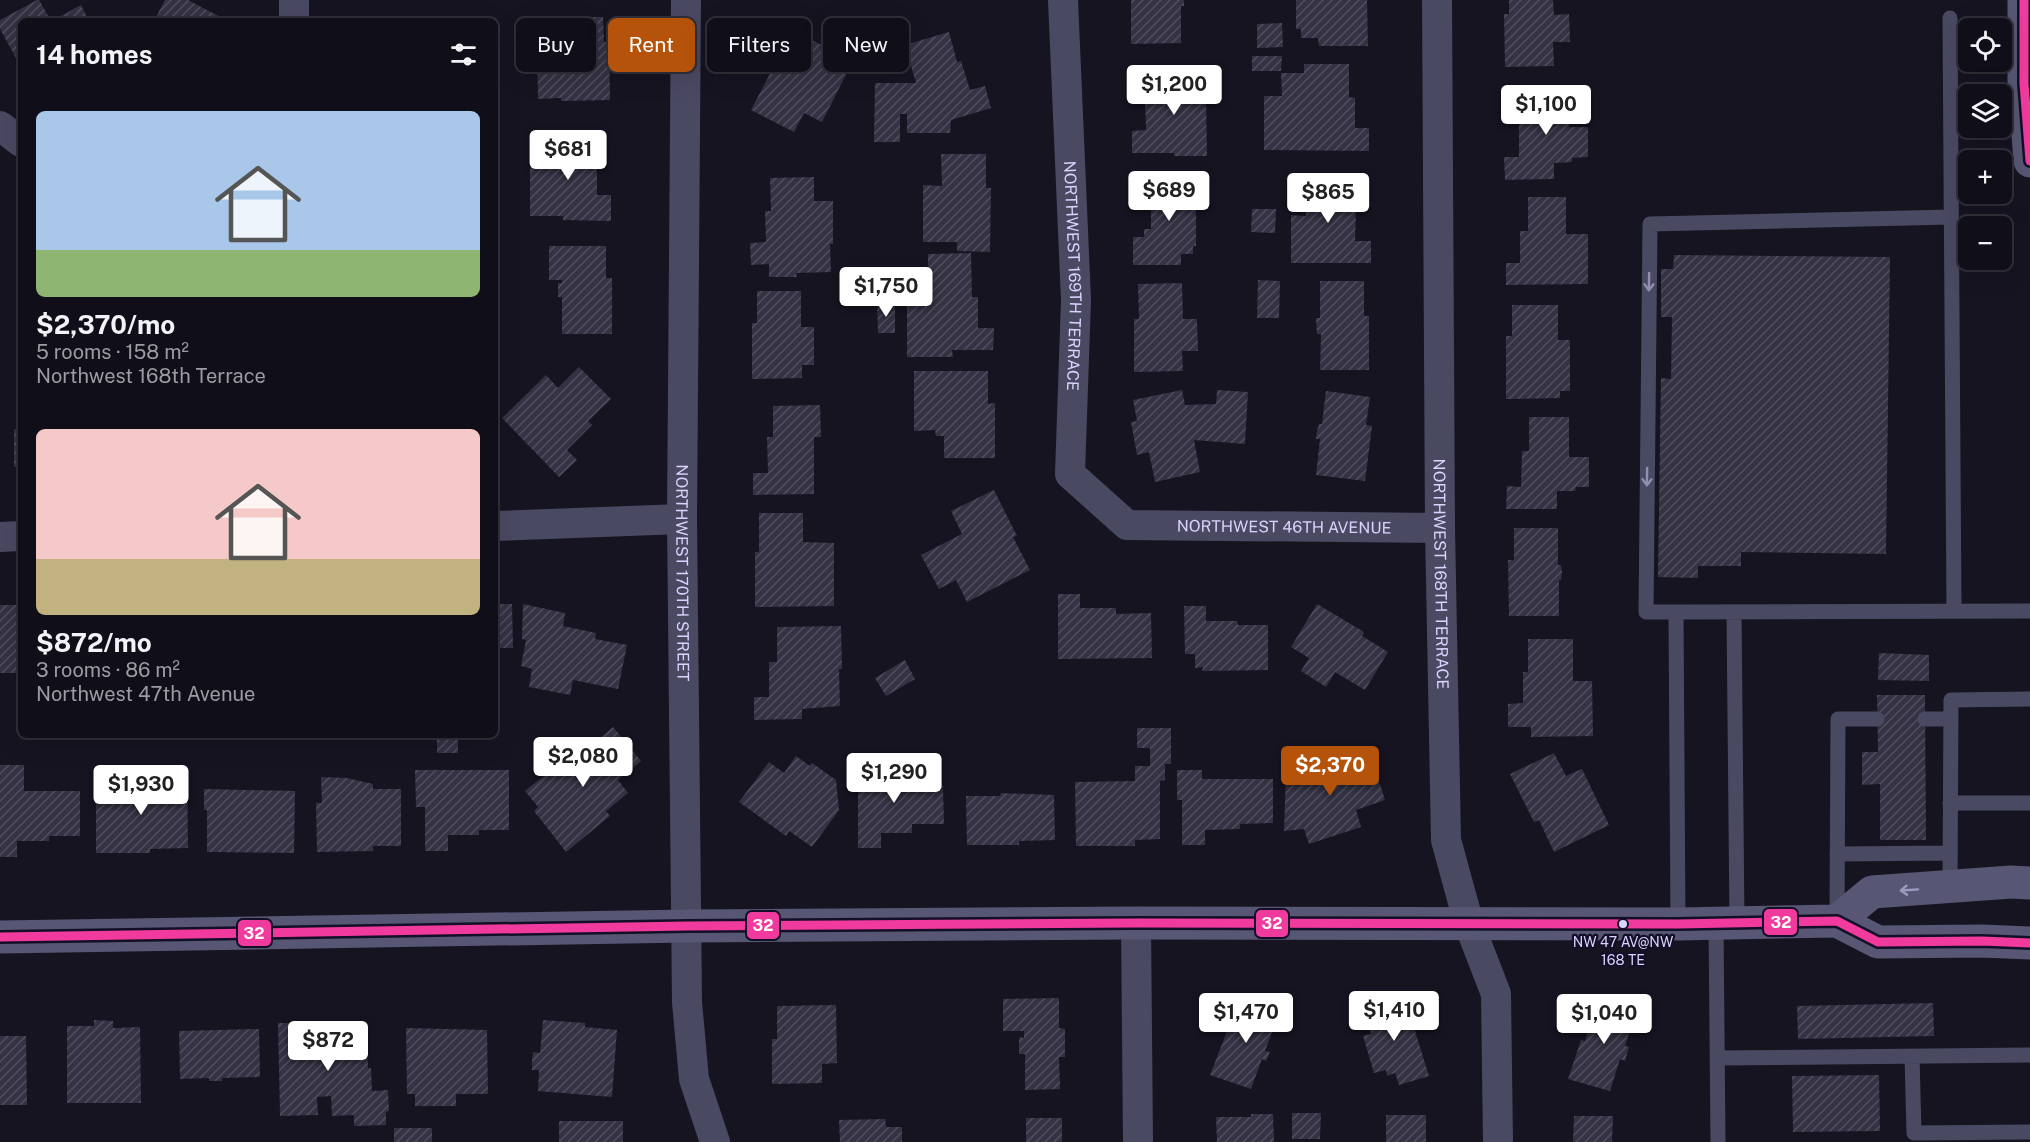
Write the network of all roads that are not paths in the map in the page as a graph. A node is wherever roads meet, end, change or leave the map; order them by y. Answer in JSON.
{"nodes":[{"id":1,"x":294,"y":0,"type":"edge"},
{"id":2,"x":686,"y":0,"type":"edge"},
{"id":3,"x":1064,"y":0,"type":"edge"},
{"id":4,"x":1437,"y":0,"type":"edge"},
{"id":5,"x":2024,"y":0,"type":"edge"},
{"id":6,"x":294,"y":18,"type":"edge"},
{"id":7,"x":1950,"y":18,"type":"dead end"},
{"id":8,"x":0,"y":126,"type":"edge"},
{"id":9,"x":18,"y":140,"type":"edge"},
{"id":10,"x":2030,"y":161,"type":"edge"},
{"id":11,"x":1951,"y":217,"type":"junction"},
{"id":12,"x":682,"y":519,"type":"junction"},
{"id":13,"x":1127,"y":525,"type":"joint"},
{"id":14,"x":498,"y":526,"type":"edge"},
{"id":15,"x":1440,"y":528,"type":"junction"},
{"id":16,"x":18,"y":536,"type":"edge"},
{"id":17,"x":0,"y":537,"type":"edge"},
{"id":18,"x":1954,"y":610,"type":"junction"},
{"id":19,"x":2030,"y":611,"type":"edge"},
{"id":20,"x":1676,"y":612,"type":"junction"},
{"id":21,"x":1734,"y":612,"type":"junction"},
{"id":22,"x":2030,"y":699,"type":"edge"},
{"id":23,"x":1877,"y":719,"type":"dead end"},
{"id":24,"x":1925,"y":719,"type":"dead end"},
{"id":25,"x":1951,"y":719,"type":"junction"},
{"id":26,"x":1950,"y":803,"type":"junction"},
{"id":27,"x":2030,"y":803,"type":"edge"},
{"id":28,"x":1950,"y":853,"type":"junction"},
{"id":29,"x":1837,"y":854,"type":"junction"},
{"id":30,"x":2030,"y":883,"type":"edge"},
{"id":31,"x":1950,"y":887,"type":"junction"},
{"id":32,"x":1837,"y":921,"type":"junction"},
{"id":33,"x":1136,"y":923,"type":"junction"},
{"id":34,"x":1727,"y":923,"type":"junction"},
{"id":35,"x":1469,"y":924,"type":"junction"},
{"id":36,"x":1678,"y":924,"type":"junction"},
{"id":37,"x":688,"y":926,"type":"junction"},
{"id":38,"x":0,"y":937,"type":"edge"},
{"id":39,"x":2030,"y":942,"type":"edge"},
{"id":40,"x":2030,"y":1055,"type":"edge"},
{"id":41,"x":1912,"y":1056,"type":"junction"},
{"id":42,"x":1717,"y":1058,"type":"junction"},
{"id":43,"x":2030,"y":1132,"type":"edge"},
{"id":44,"x":715,"y":1142,"type":"edge"},
{"id":45,"x":1138,"y":1142,"type":"edge"},
{"id":46,"x":1498,"y":1142,"type":"edge"},
{"id":47,"x":1719,"y":1142,"type":"edge"}],
"edges":[{"from":1,"to":6,"type":"street"},
{"from":2,"to":12,"type":"street","name":"NORTHWEST 170TH STREET"},
{"from":3,"to":13,"type":"street","name":"NORTHWEST 169TH TERRACE"},
{"from":4,"to":15,"type":"street","name":"NORTHWEST 168TH TERRACE"},
{"from":5,"to":10,"type":"main road"},
{"from":7,"to":11,"type":"lane"},
{"from":8,"to":9,"type":"street"},
{"from":11,"to":18,"type":"lane"},
{"from":11,"to":20,"type":"lane","one_way":true},
{"from":12,"to":14,"type":"street"},
{"from":12,"to":37,"type":"street","name":"NORTHWEST 170TH STREET"},
{"from":13,"to":15,"type":"street","name":"NORTHWEST 46TH AVENUE"},
{"from":15,"to":35,"type":"street","name":"NORTHWEST 168TH TERRACE"},
{"from":16,"to":17,"type":"street"},
{"from":18,"to":19,"type":"lane"},
{"from":18,"to":21,"type":"lane"},
{"from":20,"to":21,"type":"lane"},
{"from":20,"to":36,"type":"lane"},
{"from":21,"to":34,"type":"lane"},
{"from":22,"to":25,"type":"lane"},
{"from":23,"to":29,"type":"lane"},
{"from":24,"to":25,"type":"lane"},
{"from":25,"to":26,"type":"lane"},
{"from":26,"to":27,"type":"lane"},
{"from":26,"to":28,"type":"lane"},
{"from":28,"to":29,"type":"lane"},
{"from":28,"to":31,"type":"lane"},
{"from":29,"to":32,"type":"lane"},
{"from":30,"to":31,"type":"main road"},
{"from":31,"to":32,"type":"main road","one_way":true},
{"from":32,"to":34,"type":"main road"},
{"from":32,"to":39,"type":"main road"},
{"from":33,"to":35,"type":"main road"},
{"from":33,"to":37,"type":"main road"},
{"from":33,"to":45,"type":"street"},
{"from":34,"to":36,"type":"main road"},
{"from":34,"to":42,"type":"lane"},
{"from":35,"to":36,"type":"main road"},
{"from":35,"to":46,"type":"street","name":"NORTHWEST 168TH TERRACE"},
{"from":37,"to":38,"type":"main road"},
{"from":37,"to":44,"type":"street","name":"NORTHWEST 170TH STREET"},
{"from":40,"to":41,"type":"lane"},
{"from":41,"to":42,"type":"lane"},
{"from":41,"to":43,"type":"lane"},
{"from":42,"to":47,"type":"lane"}]}
